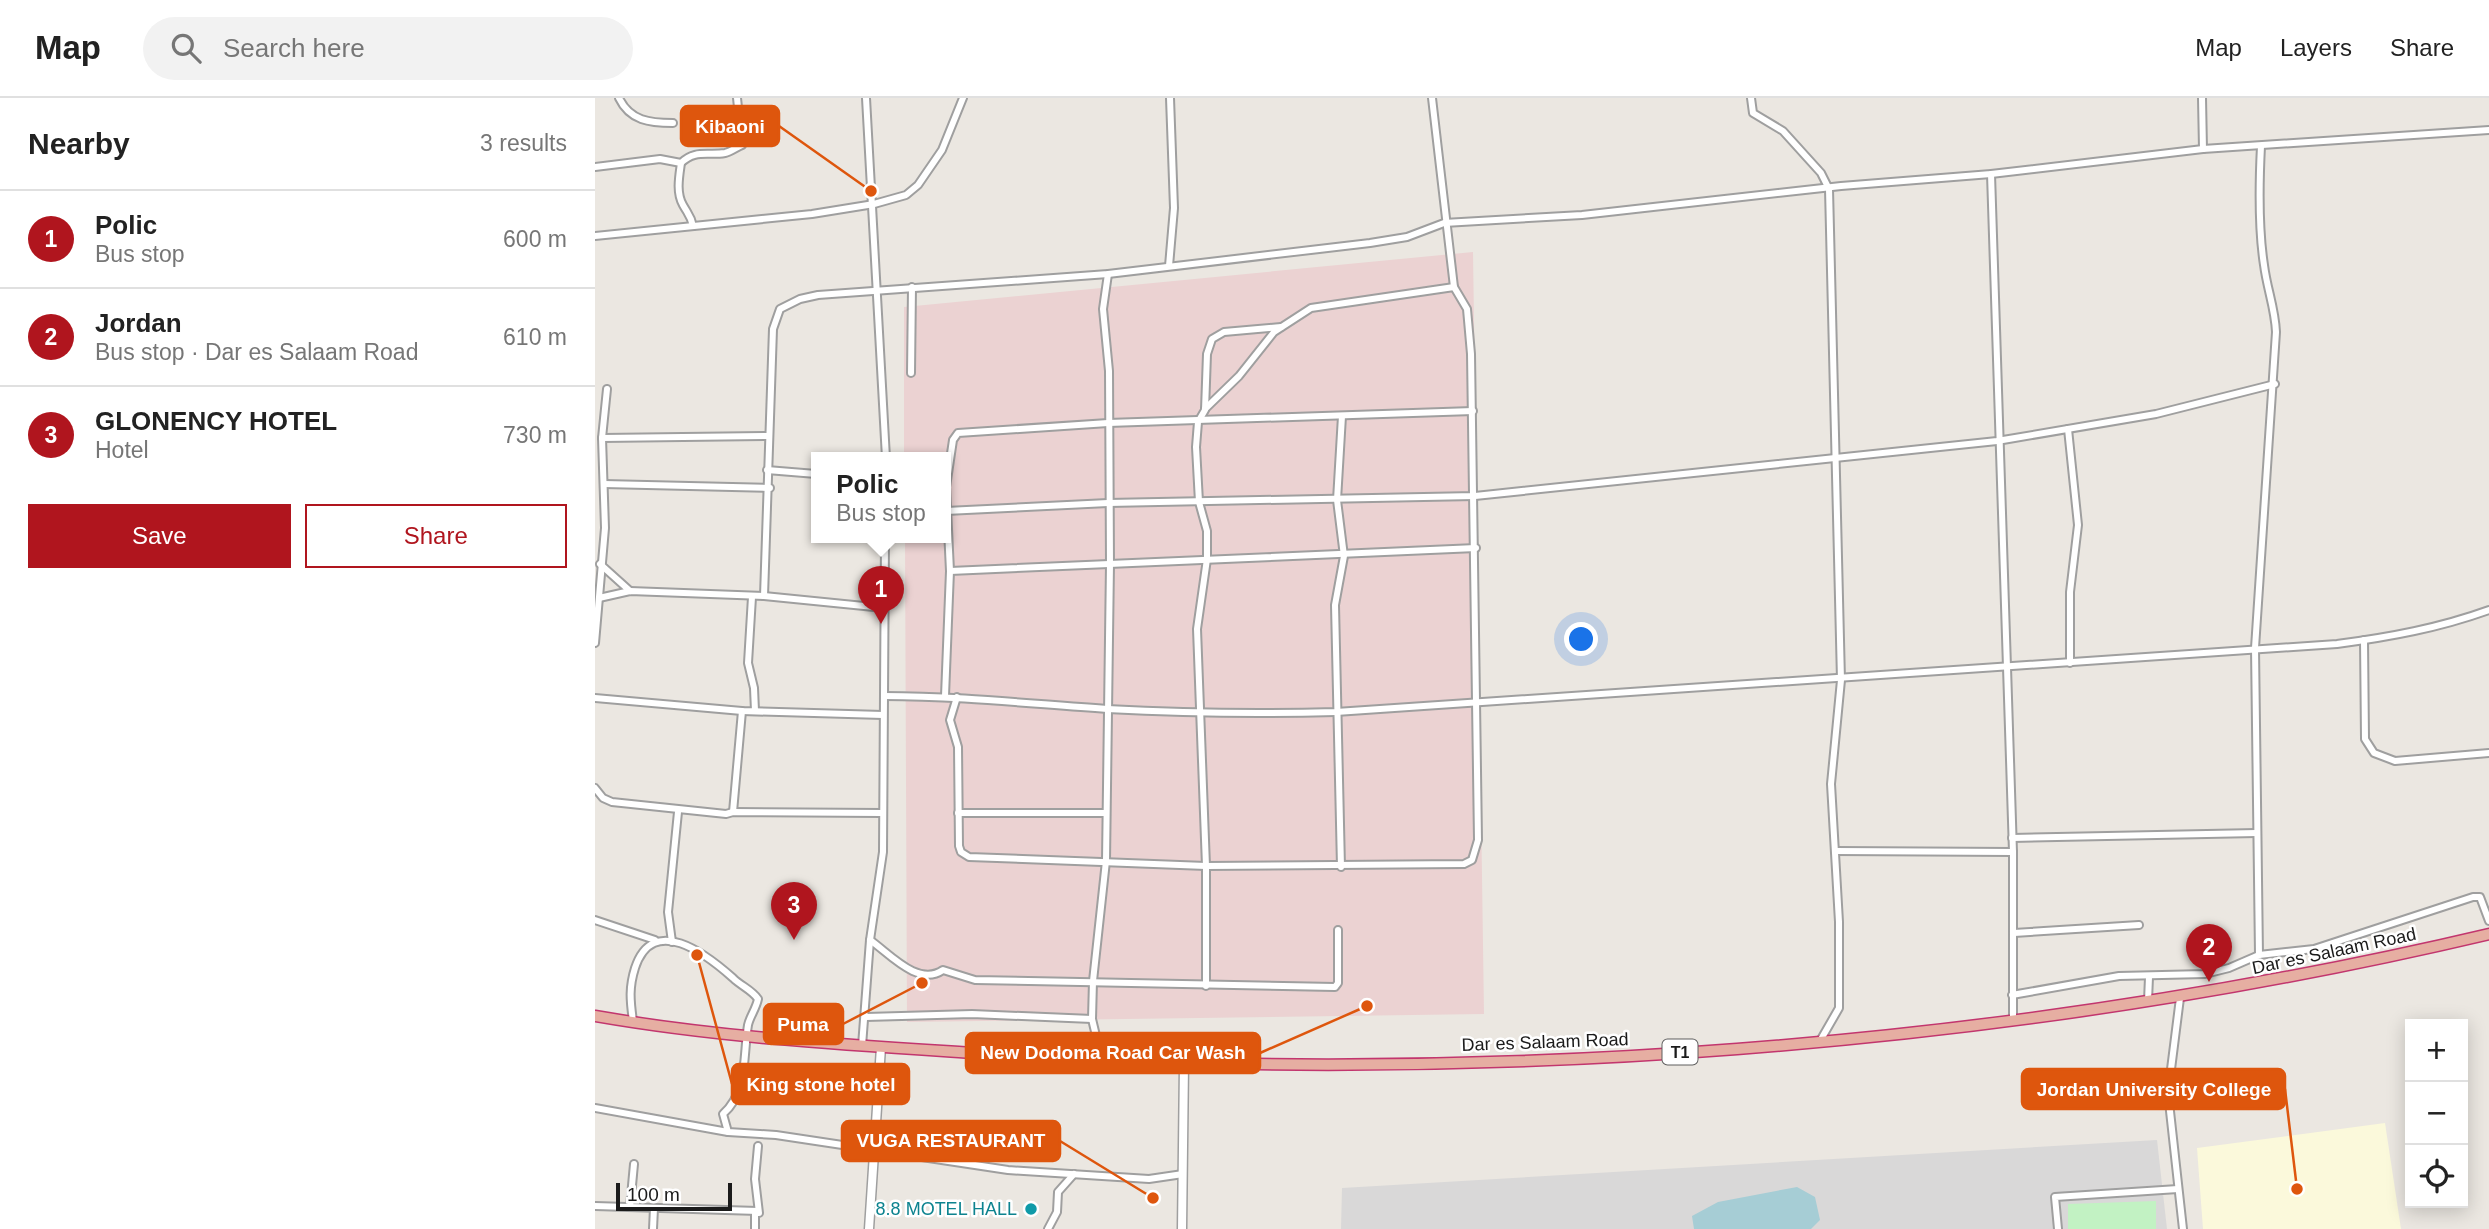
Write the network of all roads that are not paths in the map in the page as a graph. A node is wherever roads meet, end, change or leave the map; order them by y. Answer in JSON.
{"nodes":[{"id":1,"x":619,"y":98,"type":"edge"},
{"id":2,"x":737,"y":98,"type":"edge"},
{"id":3,"x":866,"y":98,"type":"edge"},
{"id":4,"x":963,"y":98,"type":"edge"},
{"id":5,"x":1171,"y":98,"type":"edge"},
{"id":6,"x":1432,"y":98,"type":"edge"},
{"id":7,"x":1751,"y":98,"type":"edge"},
{"id":8,"x":2203,"y":98,"type":"edge"},
{"id":9,"x":673,"y":124,"type":"dead end"},
{"id":10,"x":2489,"y":130,"type":"edge"},
{"id":11,"x":2261,"y":146,"type":"junction"},
{"id":12,"x":2203,"y":149,"type":"junction"},
{"id":13,"x":681,"y":163,"type":"junction"},
{"id":14,"x":595,"y":167,"type":"edge"},
{"id":15,"x":1991,"y":174,"type":"junction"},
{"id":16,"x":1829,"y":188,"type":"junction"},
{"id":17,"x":874,"y":204,"type":"junction"},
{"id":18,"x":1444,"y":223,"type":"junction"},
{"id":19,"x":693,"y":226,"type":"junction"},
{"id":20,"x":595,"y":236,"type":"edge"},
{"id":21,"x":1169,"y":266,"type":"junction"},
{"id":22,"x":1108,"y":274,"type":"junction"},
{"id":23,"x":912,"y":287,"type":"junction"},
{"id":24,"x":1454,"y":287,"type":"junction"},
{"id":25,"x":879,"y":290,"type":"junction"},
{"id":26,"x":1281,"y":327,"type":"junction"},
{"id":27,"x":911,"y":373,"type":"dead end"},
{"id":28,"x":2275,"y":384,"type":"junction"},
{"id":29,"x":607,"y":389,"type":"dead end"},
{"id":30,"x":1205,"y":410,"type":"junction"},
{"id":31,"x":1473,"y":411,"type":"junction"},
{"id":32,"x":1342,"y":416,"type":"junction"},
{"id":33,"x":1198,"y":422,"type":"junction"},
{"id":34,"x":1108,"y":423,"type":"junction"},
{"id":35,"x":2068,"y":429,"type":"junction"},
{"id":36,"x":769,"y":436,"type":"junction"},
{"id":37,"x":602,"y":438,"type":"junction"},
{"id":38,"x":1997,"y":441,"type":"junction"},
{"id":39,"x":887,"y":452,"type":"edge"},
{"id":40,"x":951,"y":453,"type":"edge"},
{"id":41,"x":1836,"y":456,"type":"junction"},
{"id":42,"x":767,"y":470,"type":"junction"},
{"id":43,"x":811,"y":474,"type":"edge"},
{"id":44,"x":604,"y":484,"type":"junction"},
{"id":45,"x":770,"y":488,"type":"junction"},
{"id":46,"x":1475,"y":496,"type":"junction"},
{"id":47,"x":1337,"y":500,"type":"junction"},
{"id":48,"x":1199,"y":502,"type":"junction"},
{"id":49,"x":1108,"y":503,"type":"junction"},
{"id":50,"x":951,"y":511,"type":"edge"},
{"id":51,"x":595,"y":528,"type":"edge"},
{"id":52,"x":605,"y":528,"type":"junction"},
{"id":53,"x":885,"y":543,"type":"edge"},
{"id":54,"x":949,"y":543,"type":"edge"},
{"id":55,"x":1476,"y":548,"type":"junction"},
{"id":56,"x":1344,"y":556,"type":"junction"},
{"id":57,"x":1207,"y":559,"type":"junction"},
{"id":58,"x":600,"y":564,"type":"junction"},
{"id":59,"x":1110,"y":564,"type":"junction"},
{"id":60,"x":950,"y":571,"type":"junction"},
{"id":61,"x":630,"y":591,"type":"junction"},
{"id":62,"x":764,"y":596,"type":"junction"},
{"id":63,"x":752,"y":597,"type":"junction"},
{"id":64,"x":599,"y":598,"type":"junction"},
{"id":65,"x":884,"y":608,"type":"junction"},
{"id":66,"x":2489,"y":610,"type":"edge"},
{"id":67,"x":2364,"y":640,"type":"junction"},
{"id":68,"x":595,"y":643,"type":"edge"},
{"id":69,"x":2255,"y":649,"type":"junction"},
{"id":70,"x":2070,"y":663,"type":"junction"},
{"id":71,"x":2005,"y":668,"type":"junction"},
{"id":72,"x":1841,"y":680,"type":"junction"},
{"id":73,"x":884,"y":696,"type":"junction"},
{"id":74,"x":946,"y":696,"type":"junction"},
{"id":75,"x":957,"y":697,"type":"junction"},
{"id":76,"x":595,"y":698,"type":"edge"},
{"id":77,"x":1477,"y":703,"type":"junction"},
{"id":78,"x":1107,"y":709,"type":"junction"},
{"id":79,"x":742,"y":711,"type":"junction"},
{"id":80,"x":755,"y":711,"type":"junction"},
{"id":81,"x":1198,"y":712,"type":"junction"},
{"id":82,"x":1336,"y":712,"type":"junction"},
{"id":83,"x":883,"y":715,"type":"junction"},
{"id":84,"x":2489,"y":753,"type":"edge"},
{"id":85,"x":595,"y":788,"type":"edge"},
{"id":86,"x":678,"y":812,"type":"junction"},
{"id":87,"x":733,"y":812,"type":"junction"},
{"id":88,"x":882,"y":813,"type":"junction"},
{"id":89,"x":958,"y":813,"type":"junction"},
{"id":90,"x":1106,"y":813,"type":"junction"},
{"id":91,"x":2257,"y":833,"type":"junction"},
{"id":92,"x":2012,"y":838,"type":"junction"},
{"id":93,"x":1835,"y":850,"type":"junction"},
{"id":94,"x":2013,"y":852,"type":"junction"},
{"id":95,"x":1106,"y":861,"type":"junction"},
{"id":96,"x":1206,"y":866,"type":"junction"},
{"id":97,"x":1341,"y":867,"type":"junction"},
{"id":98,"x":595,"y":920,"type":"edge"},
{"id":99,"x":2489,"y":921,"type":"edge"},
{"id":100,"x":2139,"y":925,"type":"dead end"},
{"id":101,"x":1338,"y":930,"type":"dead end"},
{"id":102,"x":2014,"y":933,"type":"junction"},
{"id":103,"x":2489,"y":934,"type":"edge"},
{"id":104,"x":655,"y":940,"type":"junction"},
{"id":105,"x":870,"y":940,"type":"junction"},
{"id":106,"x":672,"y":942,"type":"junction"},
{"id":107,"x":2259,"y":955,"type":"junction"},
{"id":108,"x":2149,"y":977,"type":"junction"},
{"id":109,"x":1093,"y":981,"type":"junction"},
{"id":110,"x":1206,"y":986,"type":"junction"},
{"id":111,"x":2013,"y":995,"type":"junction"},
{"id":112,"x":2180,"y":998,"type":"junction"},
{"id":113,"x":2148,"y":1001,"type":"junction"},
{"id":114,"x":595,"y":1016,"type":"edge"},
{"id":115,"x":866,"y":1017,"type":"junction"},
{"id":116,"x":1093,"y":1019,"type":"junction"},
{"id":117,"x":2013,"y":1019,"type":"junction"},
{"id":118,"x":633,"y":1021,"type":"junction"},
{"id":119,"x":747,"y":1038,"type":"junction"},
{"id":120,"x":1820,"y":1041,"type":"junction"},
{"id":121,"x":862,"y":1046,"type":"junction"},
{"id":122,"x":881,"y":1047,"type":"junction"},
{"id":123,"x":1102,"y":1062,"type":"junction"},
{"id":124,"x":1184,"y":1064,"type":"junction"},
{"id":125,"x":595,"y":1108,"type":"edge"},
{"id":126,"x":728,"y":1132,"type":"junction"},
{"id":127,"x":758,"y":1146,"type":"dead end"},
{"id":128,"x":873,"y":1150,"type":"junction"},
{"id":129,"x":634,"y":1164,"type":"dead end"},
{"id":130,"x":1074,"y":1174,"type":"junction"},
{"id":131,"x":1183,"y":1174,"type":"junction"},
{"id":132,"x":2178,"y":1189,"type":"junction"},
{"id":133,"x":595,"y":1206,"type":"edge"},
{"id":134,"x":630,"y":1207,"type":"junction"},
{"id":135,"x":654,"y":1208,"type":"junction"},
{"id":136,"x":758,"y":1210,"type":"junction"},
{"id":137,"x":653,"y":1229,"type":"edge"},
{"id":138,"x":755,"y":1229,"type":"edge"},
{"id":139,"x":869,"y":1229,"type":"edge"},
{"id":140,"x":1048,"y":1229,"type":"edge"},
{"id":141,"x":1182,"y":1229,"type":"edge"},
{"id":142,"x":2058,"y":1229,"type":"edge"},
{"id":143,"x":2183,"y":1229,"type":"edge"}],
"edges":[{"from":1,"to":9,"type":"street"},
{"from":2,"to":13,"type":"street"},
{"from":3,"to":17,"type":"street"},
{"from":4,"to":17,"type":"street"},
{"from":5,"to":21,"type":"street"},
{"from":6,"to":18,"type":"street"},
{"from":7,"to":16,"type":"street"},
{"from":8,"to":12,"type":"street"},
{"from":10,"to":11,"type":"street"},
{"from":11,"to":12,"type":"street"},
{"from":11,"to":28,"type":"street"},
{"from":12,"to":15,"type":"street"},
{"from":13,"to":14,"type":"street"},
{"from":13,"to":19,"type":"street"},
{"from":15,"to":16,"type":"street"},
{"from":15,"to":38,"type":"street"},
{"from":16,"to":18,"type":"street"},
{"from":16,"to":41,"type":"street"},
{"from":17,"to":19,"type":"street"},
{"from":17,"to":25,"type":"street"},
{"from":18,"to":21,"type":"street"},
{"from":18,"to":24,"type":"street"},
{"from":19,"to":20,"type":"street"},
{"from":21,"to":22,"type":"street"},
{"from":22,"to":23,"type":"street"},
{"from":22,"to":34,"type":"street"},
{"from":23,"to":25,"type":"street"},
{"from":23,"to":27,"type":"street"},
{"from":24,"to":26,"type":"street"},
{"from":24,"to":31,"type":"street"},
{"from":25,"to":36,"type":"street"},
{"from":25,"to":39,"type":"street"},
{"from":26,"to":30,"type":"street"},
{"from":26,"to":30,"type":"street"},
{"from":28,"to":35,"type":"street"},
{"from":28,"to":69,"type":"street"},
{"from":29,"to":37,"type":"street"},
{"from":30,"to":33,"type":"street"},
{"from":31,"to":32,"type":"street"},
{"from":31,"to":46,"type":"street"},
{"from":32,"to":33,"type":"street"},
{"from":32,"to":47,"type":"street"},
{"from":33,"to":34,"type":"street"},
{"from":33,"to":48,"type":"street"},
{"from":34,"to":40,"type":"street"},
{"from":34,"to":49,"type":"street"},
{"from":35,"to":38,"type":"street"},
{"from":35,"to":70,"type":"street"},
{"from":36,"to":37,"type":"street"},
{"from":36,"to":42,"type":"street"},
{"from":37,"to":44,"type":"street"},
{"from":38,"to":41,"type":"street"},
{"from":38,"to":71,"type":"street"},
{"from":41,"to":46,"type":"street"},
{"from":41,"to":72,"type":"street"},
{"from":42,"to":43,"type":"street"},
{"from":42,"to":45,"type":"street"},
{"from":44,"to":45,"type":"street"},
{"from":44,"to":52,"type":"street"},
{"from":45,"to":62,"type":"street"},
{"from":46,"to":47,"type":"street"},
{"from":46,"to":55,"type":"street"},
{"from":47,"to":48,"type":"street"},
{"from":47,"to":56,"type":"street"},
{"from":48,"to":49,"type":"street"},
{"from":48,"to":57,"type":"street"},
{"from":49,"to":50,"type":"street"},
{"from":49,"to":59,"type":"street"},
{"from":51,"to":52,"type":"street"},
{"from":52,"to":58,"type":"street"},
{"from":53,"to":65,"type":"street"},
{"from":54,"to":60,"type":"street"},
{"from":55,"to":56,"type":"street"},
{"from":55,"to":77,"type":"street"},
{"from":56,"to":57,"type":"street"},
{"from":56,"to":82,"type":"street"},
{"from":57,"to":59,"type":"street"},
{"from":57,"to":81,"type":"street"},
{"from":58,"to":61,"type":"street"},
{"from":58,"to":64,"type":"street"},
{"from":59,"to":60,"type":"street"},
{"from":59,"to":78,"type":"street"},
{"from":60,"to":74,"type":"street"},
{"from":61,"to":63,"type":"street"},
{"from":61,"to":64,"type":"street"},
{"from":62,"to":63,"type":"street"},
{"from":62,"to":65,"type":"street"},
{"from":63,"to":80,"type":"street"},
{"from":64,"to":68,"type":"street"},
{"from":65,"to":73,"type":"street"},
{"from":66,"to":67,"type":"street"},
{"from":67,"to":69,"type":"street"},
{"from":67,"to":84,"type":"street"},
{"from":69,"to":70,"type":"street"},
{"from":69,"to":91,"type":"street"},
{"from":70,"to":71,"type":"street"},
{"from":71,"to":72,"type":"street"},
{"from":71,"to":92,"type":"street"},
{"from":72,"to":77,"type":"street"},
{"from":72,"to":93,"type":"street"},
{"from":73,"to":74,"type":"street"},
{"from":73,"to":83,"type":"street"},
{"from":74,"to":75,"type":"street"},
{"from":75,"to":78,"type":"street"},
{"from":75,"to":89,"type":"street"},
{"from":76,"to":79,"type":"street"},
{"from":77,"to":82,"type":"street"},
{"from":77,"to":97,"type":"street"},
{"from":78,"to":81,"type":"street"},
{"from":78,"to":90,"type":"street"},
{"from":79,"to":80,"type":"street"},
{"from":79,"to":87,"type":"street"},
{"from":80,"to":83,"type":"street"},
{"from":81,"to":82,"type":"street"},
{"from":81,"to":96,"type":"street"},
{"from":82,"to":97,"type":"street"},
{"from":83,"to":88,"type":"street"},
{"from":85,"to":86,"type":"street"},
{"from":86,"to":87,"type":"street"},
{"from":86,"to":106,"type":"street"},
{"from":87,"to":88,"type":"street"},
{"from":88,"to":105,"type":"street"},
{"from":89,"to":90,"type":"street"},
{"from":89,"to":95,"type":"street"},
{"from":90,"to":95,"type":"street"},
{"from":91,"to":92,"type":"street"},
{"from":91,"to":107,"type":"street"},
{"from":92,"to":94,"type":"street"},
{"from":93,"to":94,"type":"street"},
{"from":93,"to":120,"type":"street"},
{"from":94,"to":102,"type":"street"},
{"from":95,"to":96,"type":"street"},
{"from":95,"to":109,"type":"street"},
{"from":96,"to":97,"type":"street"},
{"from":96,"to":110,"type":"street"},
{"from":98,"to":104,"type":"street"},
{"from":99,"to":107,"type":"street"},
{"from":100,"to":102,"type":"street"},
{"from":101,"to":110,"type":"street"},
{"from":102,"to":111,"type":"street"},
{"from":103,"to":112,"type":"highway","name":"Dar es Salaam Road","number":"T1"},
{"from":104,"to":106,"type":"street"},
{"from":104,"to":118,"type":"street"},
{"from":105,"to":109,"type":"street"},
{"from":105,"to":115,"type":"street"},
{"from":106,"to":119,"type":"street"},
{"from":107,"to":108,"type":"street"},
{"from":108,"to":111,"type":"street"},
{"from":108,"to":113,"type":"street"},
{"from":109,"to":110,"type":"street"},
{"from":109,"to":116,"type":"street"},
{"from":111,"to":117,"type":"street"},
{"from":112,"to":113,"type":"highway","name":"Dar es Salaam Road","number":"T1"},
{"from":112,"to":132,"type":"street"},
{"from":113,"to":117,"type":"highway","name":"Dar es Salaam Road","number":"T1"},
{"from":114,"to":118,"type":"highway","name":"Dar es Salaam Road","number":"T1"},
{"from":115,"to":116,"type":"street"},
{"from":115,"to":121,"type":"street"},
{"from":116,"to":123,"type":"street"},
{"from":117,"to":120,"type":"highway","name":"Dar es Salaam Road","number":"T1"},
{"from":118,"to":119,"type":"highway","name":"Dar es Salaam Road","number":"T1"},
{"from":119,"to":121,"type":"highway","name":"Dar es Salaam Road","number":"T1"},
{"from":119,"to":126,"type":"street"},
{"from":120,"to":124,"type":"highway","name":"Dar es Salaam Road","number":"T1"},
{"from":121,"to":122,"type":"highway","name":"Dar es Salaam Road","number":"T1"},
{"from":122,"to":123,"type":"highway","name":"Dar es Salaam Road","number":"T1"},
{"from":122,"to":128,"type":"street"},
{"from":123,"to":124,"type":"highway","name":"Dar es Salaam Road","number":"T1"},
{"from":124,"to":131,"type":"street"},
{"from":125,"to":126,"type":"street"},
{"from":126,"to":128,"type":"street"},
{"from":127,"to":136,"type":"street"},
{"from":128,"to":130,"type":"street"},
{"from":128,"to":139,"type":"street"},
{"from":129,"to":134,"type":"street"},
{"from":130,"to":131,"type":"street"},
{"from":130,"to":140,"type":"street"},
{"from":131,"to":141,"type":"street"},
{"from":132,"to":142,"type":"street"},
{"from":132,"to":143,"type":"street"},
{"from":133,"to":134,"type":"street"},
{"from":134,"to":135,"type":"street"},
{"from":135,"to":136,"type":"street"},
{"from":135,"to":137,"type":"street"},
{"from":136,"to":138,"type":"street"}]}
